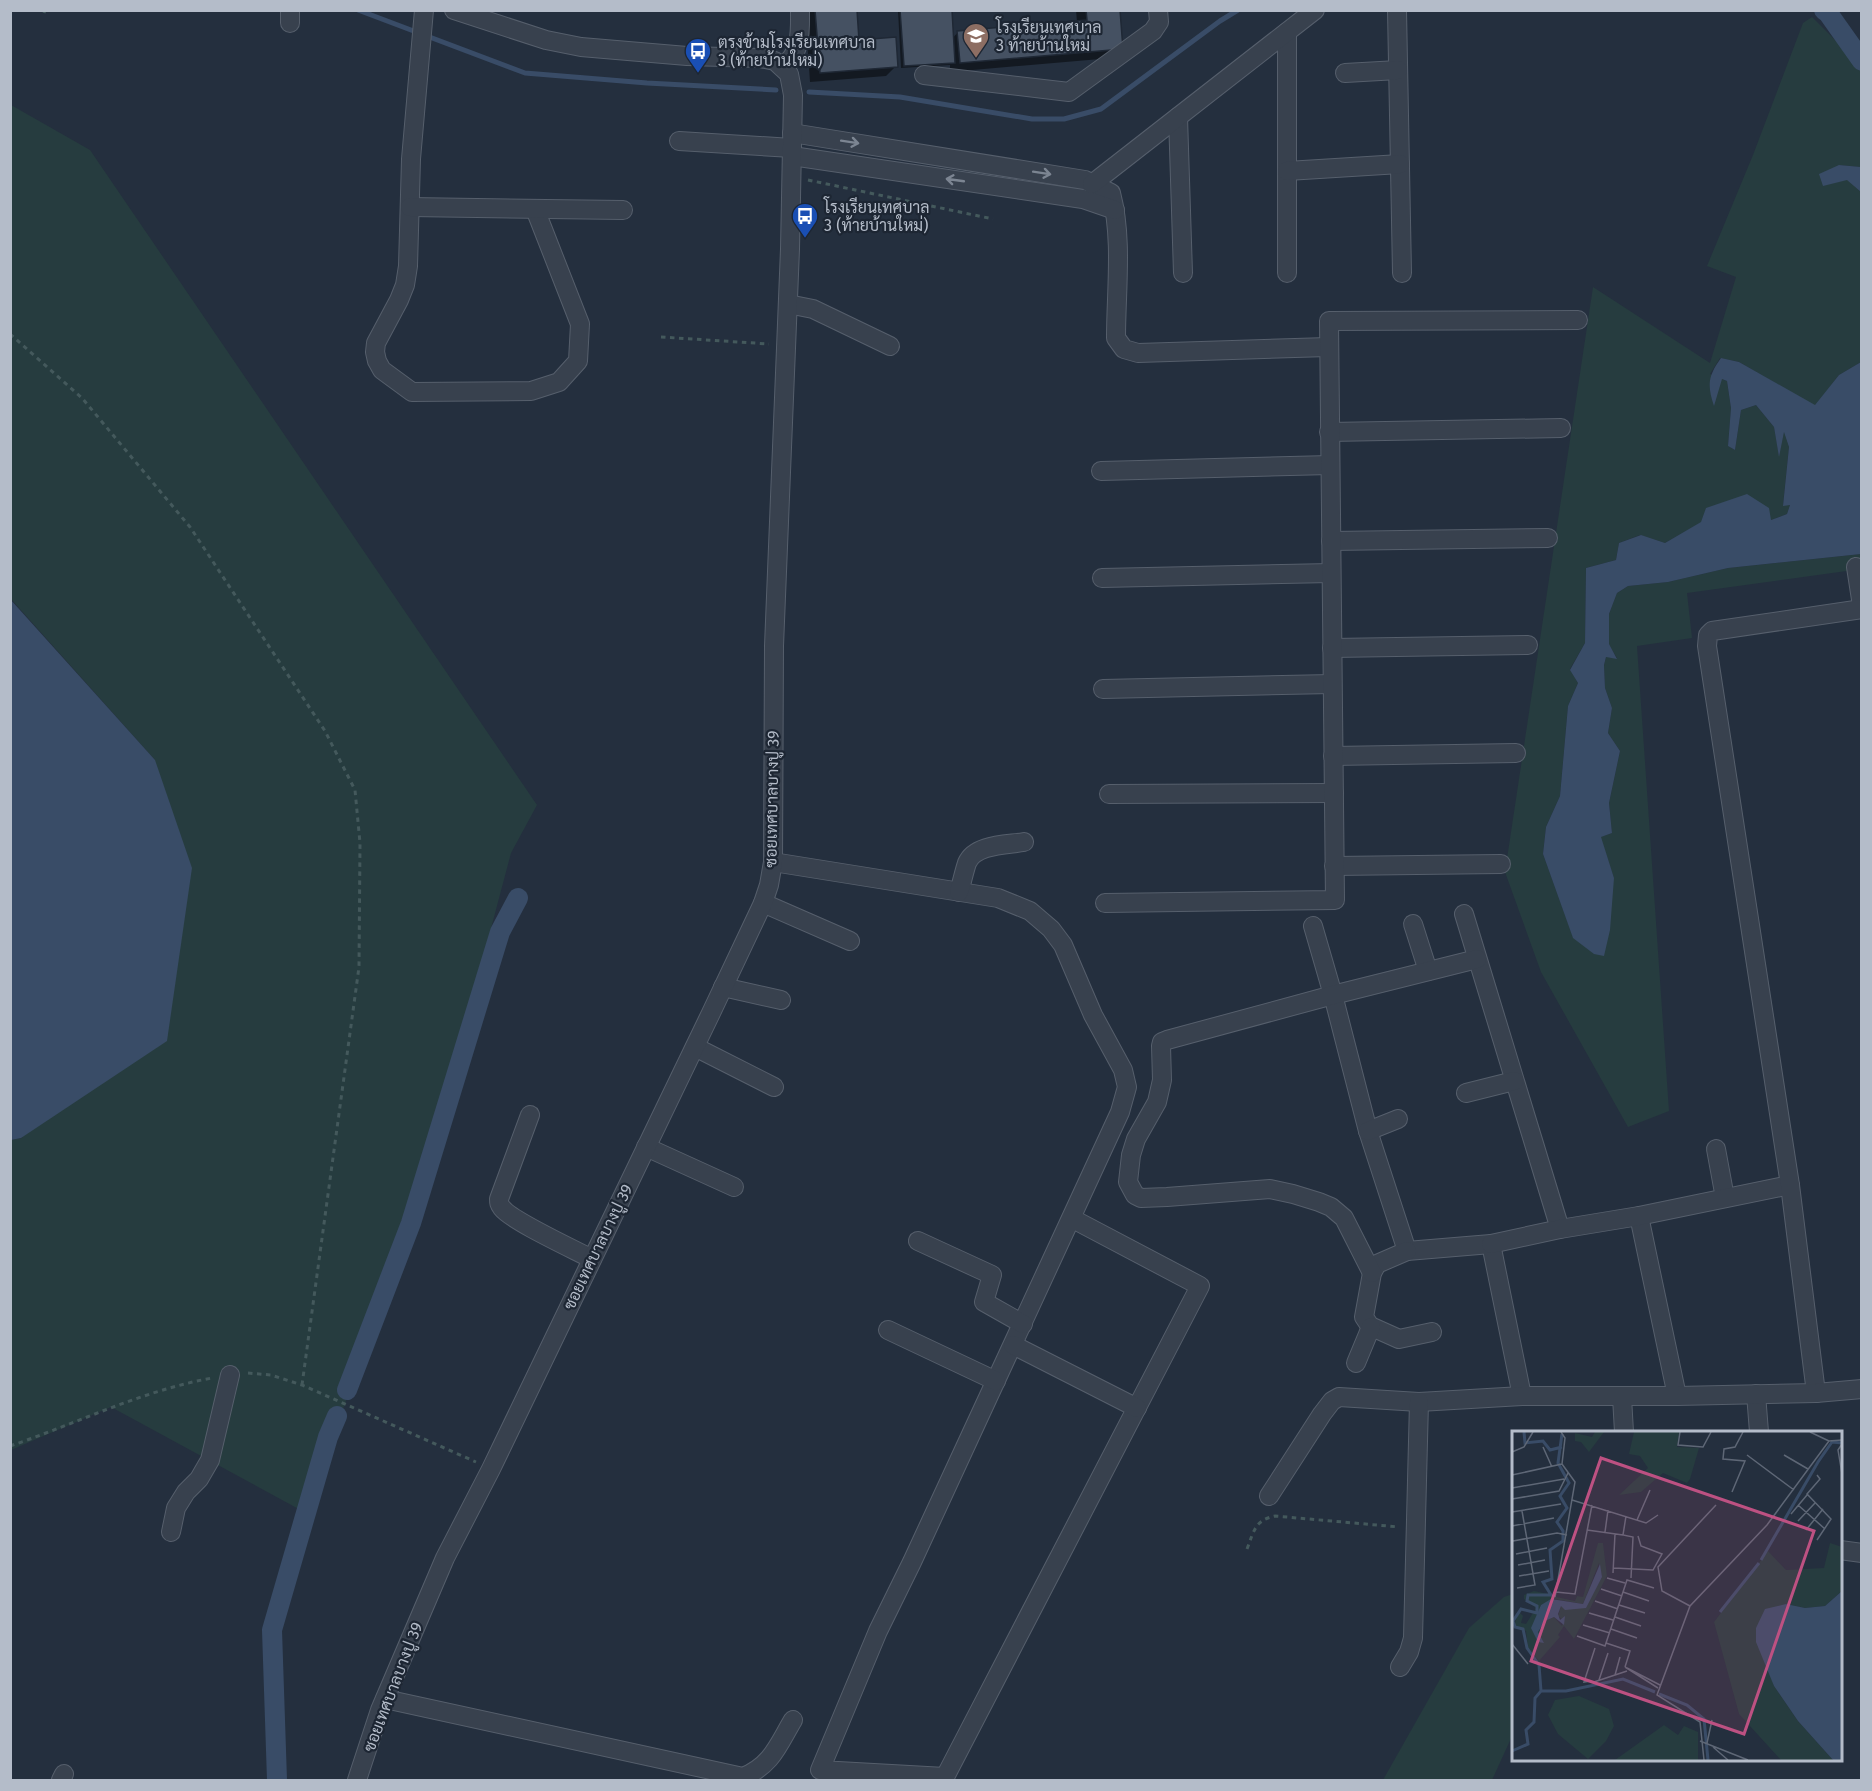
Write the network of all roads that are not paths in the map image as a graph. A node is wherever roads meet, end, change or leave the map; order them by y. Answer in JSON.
{"nodes":[{"id":1,"x":454,"y":10,"type":"edge"},
{"id":2,"x":800,"y":10,"type":"edge"},
{"id":3,"x":1158,"y":10,"type":"edge"},
{"id":4,"x":1315,"y":10,"type":"edge"},
{"id":5,"x":1397,"y":10,"type":"edge"},
{"id":6,"x":424,"y":16,"type":"edge"},
{"id":7,"x":1287,"y":32,"type":"junction"},
{"id":8,"x":783,"y":67,"type":"junction"},
{"id":9,"x":1398,"y":70,"type":"junction"},
{"id":10,"x":1346,"y":73,"type":"dead end"},
{"id":11,"x":924,"y":75,"type":"dead end"},
{"id":12,"x":1178,"y":117,"type":"junction"},
{"id":13,"x":679,"y":141,"type":"dead end"},
{"id":14,"x":792,"y":146,"type":"junction"},
{"id":15,"x":1400,"y":165,"type":"junction"},
{"id":16,"x":1287,"y":171,"type":"junction"},
{"id":17,"x":1092,"y":184,"type":"junction"},
{"id":18,"x":410,"y":207,"type":"junction"},
{"id":19,"x":535,"y":209,"type":"junction"},
{"id":20,"x":623,"y":210,"type":"dead end"},
{"id":21,"x":1115,"y":210,"type":"junction"},
{"id":22,"x":1183,"y":273,"type":"dead end"},
{"id":23,"x":1287,"y":273,"type":"dead end"},
{"id":24,"x":1401,"y":273,"type":"dead end"},
{"id":25,"x":788,"y":304,"type":"junction"},
{"id":26,"x":1578,"y":320,"type":"dead end"},
{"id":27,"x":890,"y":346,"type":"dead end"},
{"id":28,"x":1329,"y":347,"type":"junction"},
{"id":29,"x":1561,"y":428,"type":"dead end"},
{"id":30,"x":1329,"y":432,"type":"junction"},
{"id":31,"x":1330,"y":465,"type":"junction"},
{"id":32,"x":1101,"y":471,"type":"dead end"},
{"id":33,"x":1548,"y":538,"type":"dead end"},
{"id":34,"x":1331,"y":541,"type":"junction"},
{"id":35,"x":1856,"y":567,"type":"dead end"},
{"id":36,"x":1331,"y":573,"type":"junction"},
{"id":37,"x":1102,"y":578,"type":"dead end"},
{"id":38,"x":1862,"y":607,"type":"edge"},
{"id":39,"x":1528,"y":645,"type":"dead end"},
{"id":40,"x":1332,"y":648,"type":"junction"},
{"id":41,"x":1332,"y":684,"type":"junction"},
{"id":42,"x":1103,"y":689,"type":"dead end"},
{"id":43,"x":1516,"y":753,"type":"dead end"},
{"id":44,"x":1333,"y":756,"type":"junction"},
{"id":45,"x":1334,"y":793,"type":"junction"},
{"id":46,"x":1109,"y":794,"type":"dead end"},
{"id":47,"x":1024,"y":842,"type":"dead end"},
{"id":48,"x":773,"y":862,"type":"junction"},
{"id":49,"x":1501,"y":864,"type":"dead end"},
{"id":50,"x":1334,"y":866,"type":"junction"},
{"id":51,"x":959,"y":892,"type":"junction"},
{"id":52,"x":763,"y":903,"type":"junction"},
{"id":53,"x":1105,"y":903,"type":"dead end"},
{"id":54,"x":1464,"y":914,"type":"dead end"},
{"id":55,"x":1413,"y":924,"type":"dead end"},
{"id":56,"x":1313,"y":926,"type":"dead end"},
{"id":57,"x":850,"y":941,"type":"dead end"},
{"id":58,"x":1477,"y":959,"type":"junction"},
{"id":59,"x":1428,"y":971,"type":"junction"},
{"id":60,"x":723,"y":987,"type":"junction"},
{"id":61,"x":1333,"y":995,"type":"junction"},
{"id":62,"x":782,"y":1000,"type":"dead end"},
{"id":63,"x":695,"y":1047,"type":"junction"},
{"id":64,"x":1514,"y":1081,"type":"junction"},
{"id":65,"x":774,"y":1087,"type":"dead end"},
{"id":66,"x":1466,"y":1093,"type":"dead end"},
{"id":67,"x":530,"y":1115,"type":"dead end"},
{"id":68,"x":1398,"y":1119,"type":"dead end"},
{"id":69,"x":1368,"y":1131,"type":"junction"},
{"id":70,"x":646,"y":1147,"type":"junction"},
{"id":71,"x":1716,"y":1149,"type":"dead end"},
{"id":72,"x":1790,"y":1185,"type":"junction"},
{"id":73,"x":734,"y":1187,"type":"dead end"},
{"id":74,"x":1725,"y":1198,"type":"junction"},
{"id":75,"x":1639,"y":1216,"type":"junction"},
{"id":76,"x":1071,"y":1218,"type":"junction"},
{"id":77,"x":1560,"y":1229,"type":"junction"},
{"id":78,"x":918,"y":1241,"type":"dead end"},
{"id":79,"x":1491,"y":1244,"type":"junction"},
{"id":80,"x":1407,"y":1251,"type":"junction"},
{"id":81,"x":592,"y":1259,"type":"junction"},
{"id":82,"x":1372,"y":1273,"type":"junction"},
{"id":83,"x":1023,"y":1324,"type":"junction"},
{"id":84,"x":1371,"y":1327,"type":"junction"},
{"id":85,"x":888,"y":1330,"type":"dead end"},
{"id":86,"x":1432,"y":1332,"type":"dead end"},
{"id":87,"x":1013,"y":1345,"type":"junction"},
{"id":88,"x":1356,"y":1363,"type":"dead end"},
{"id":89,"x":230,"y":1375,"type":"road end"},
{"id":90,"x":996,"y":1381,"type":"junction"},
{"id":91,"x":1862,"y":1389,"type":"edge"},
{"id":92,"x":1816,"y":1393,"type":"junction"},
{"id":93,"x":1756,"y":1394,"type":"junction"},
{"id":94,"x":1522,"y":1396,"type":"junction"},
{"id":95,"x":1622,"y":1396,"type":"junction"},
{"id":96,"x":1677,"y":1396,"type":"junction"},
{"id":97,"x":1419,"y":1402,"type":"junction"},
{"id":98,"x":1137,"y":1408,"type":"junction"},
{"id":99,"x":1624,"y":1431,"type":"edge"},
{"id":100,"x":1759,"y":1431,"type":"edge"},
{"id":101,"x":1269,"y":1496,"type":"dead end"},
{"id":102,"x":171,"y":1532,"type":"dead end"},
{"id":103,"x":1842,"y":1550,"type":"edge"},
{"id":104,"x":1862,"y":1553,"type":"edge"},
{"id":105,"x":1400,"y":1667,"type":"dead end"},
{"id":106,"x":385,"y":1699,"type":"junction"},
{"id":107,"x":793,"y":1720,"type":"dead end"},
{"id":108,"x":357,"y":1780,"type":"edge"}],
"edges":[{"from":1,"to":8,"type":"street"},
{"from":2,"to":8,"type":"street"},
{"from":3,"to":11,"type":"street"},
{"from":4,"to":7,"type":"street"},
{"from":5,"to":9,"type":"street"},
{"from":6,"to":18,"type":"street"},
{"from":7,"to":12,"type":"street"},
{"from":7,"to":16,"type":"street"},
{"from":8,"to":14,"type":"street","name":"ซอยเทศบาลบางปู 39"},
{"from":9,"to":10,"type":"street"},
{"from":9,"to":15,"type":"street"},
{"from":12,"to":17,"type":"street"},
{"from":12,"to":22,"type":"street"},
{"from":13,"to":14,"type":"street"},
{"from":14,"to":17,"type":"street","one_way":true},
{"from":21,"to":14,"type":"street","one_way":true},
{"from":14,"to":25,"type":"street","name":"ซอยเทศบาลบางปู 39"},
{"from":15,"to":16,"type":"street"},
{"from":15,"to":24,"type":"street"},
{"from":16,"to":23,"type":"street"},
{"from":17,"to":21,"type":"street"},
{"from":18,"to":19,"type":"street"},
{"from":18,"to":19,"type":"street"},
{"from":19,"to":20,"type":"street"},
{"from":21,"to":28,"type":"street"},
{"from":25,"to":27,"type":"street"},
{"from":25,"to":48,"type":"street","name":"ซอยเทศบาลบางปู 39"},
{"from":26,"to":28,"type":"street"},
{"from":28,"to":30,"type":"street"},
{"from":29,"to":30,"type":"street"},
{"from":30,"to":31,"type":"street"},
{"from":31,"to":32,"type":"street"},
{"from":31,"to":34,"type":"street"},
{"from":33,"to":34,"type":"street"},
{"from":34,"to":36,"type":"street"},
{"from":35,"to":38,"type":"street"},
{"from":36,"to":37,"type":"street"},
{"from":36,"to":40,"type":"street"},
{"from":38,"to":72,"type":"street"},
{"from":39,"to":40,"type":"street"},
{"from":40,"to":41,"type":"street"},
{"from":41,"to":42,"type":"street"},
{"from":41,"to":44,"type":"street"},
{"from":43,"to":44,"type":"street"},
{"from":44,"to":45,"type":"street"},
{"from":45,"to":46,"type":"street"},
{"from":45,"to":50,"type":"street"},
{"from":47,"to":51,"type":"street"},
{"from":48,"to":51,"type":"street"},
{"from":48,"to":52,"type":"street","name":"ซอยเทศบาลบางปู 39"},
{"from":49,"to":50,"type":"street"},
{"from":50,"to":53,"type":"street"},
{"from":51,"to":76,"type":"street"},
{"from":52,"to":57,"type":"street"},
{"from":52,"to":60,"type":"street","name":"ซอยเทศบาลบางปู 39"},
{"from":54,"to":58,"type":"street"},
{"from":55,"to":59,"type":"street"},
{"from":56,"to":61,"type":"street"},
{"from":58,"to":59,"type":"street"},
{"from":58,"to":64,"type":"street"},
{"from":59,"to":61,"type":"street"},
{"from":60,"to":62,"type":"street"},
{"from":60,"to":63,"type":"street","name":"ซอยเทศบาลบางปู 39"},
{"from":61,"to":69,"type":"street"},
{"from":61,"to":82,"type":"street"},
{"from":63,"to":65,"type":"street"},
{"from":63,"to":70,"type":"street","name":"ซอยเทศบาลบางปู 39"},
{"from":64,"to":66,"type":"street"},
{"from":64,"to":77,"type":"street"},
{"from":67,"to":81,"type":"street"},
{"from":68,"to":69,"type":"street"},
{"from":69,"to":80,"type":"street"},
{"from":70,"to":73,"type":"street"},
{"from":70,"to":81,"type":"street","name":"ซอยเทศบาลบางปู 39"},
{"from":71,"to":74,"type":"street"},
{"from":72,"to":74,"type":"street"},
{"from":72,"to":92,"type":"street"},
{"from":74,"to":75,"type":"street"},
{"from":75,"to":77,"type":"street"},
{"from":75,"to":96,"type":"street"},
{"from":76,"to":83,"type":"street"},
{"from":76,"to":98,"type":"street"},
{"from":77,"to":79,"type":"street"},
{"from":78,"to":83,"type":"street"},
{"from":79,"to":80,"type":"street"},
{"from":79,"to":94,"type":"street"},
{"from":80,"to":82,"type":"street"},
{"from":81,"to":106,"type":"street","name":"ซอยเทศบาลบางปู 39"},
{"from":82,"to":84,"type":"street"},
{"from":83,"to":87,"type":"street"},
{"from":84,"to":86,"type":"street"},
{"from":84,"to":88,"type":"street"},
{"from":85,"to":90,"type":"street"},
{"from":87,"to":90,"type":"street"},
{"from":87,"to":98,"type":"street"},
{"from":89,"to":102,"type":"street"},
{"from":90,"to":98,"type":"street"},
{"from":91,"to":92,"type":"street"},
{"from":92,"to":93,"type":"street"},
{"from":93,"to":96,"type":"street"},
{"from":93,"to":100,"type":"street"},
{"from":94,"to":95,"type":"street"},
{"from":94,"to":97,"type":"street"},
{"from":95,"to":96,"type":"street"},
{"from":95,"to":99,"type":"street"},
{"from":97,"to":101,"type":"street"},
{"from":97,"to":105,"type":"street"},
{"from":103,"to":104,"type":"street"},
{"from":106,"to":107,"type":"street"},
{"from":106,"to":108,"type":"street","name":"ซอยเทศบาลบางปู 39"}]}
